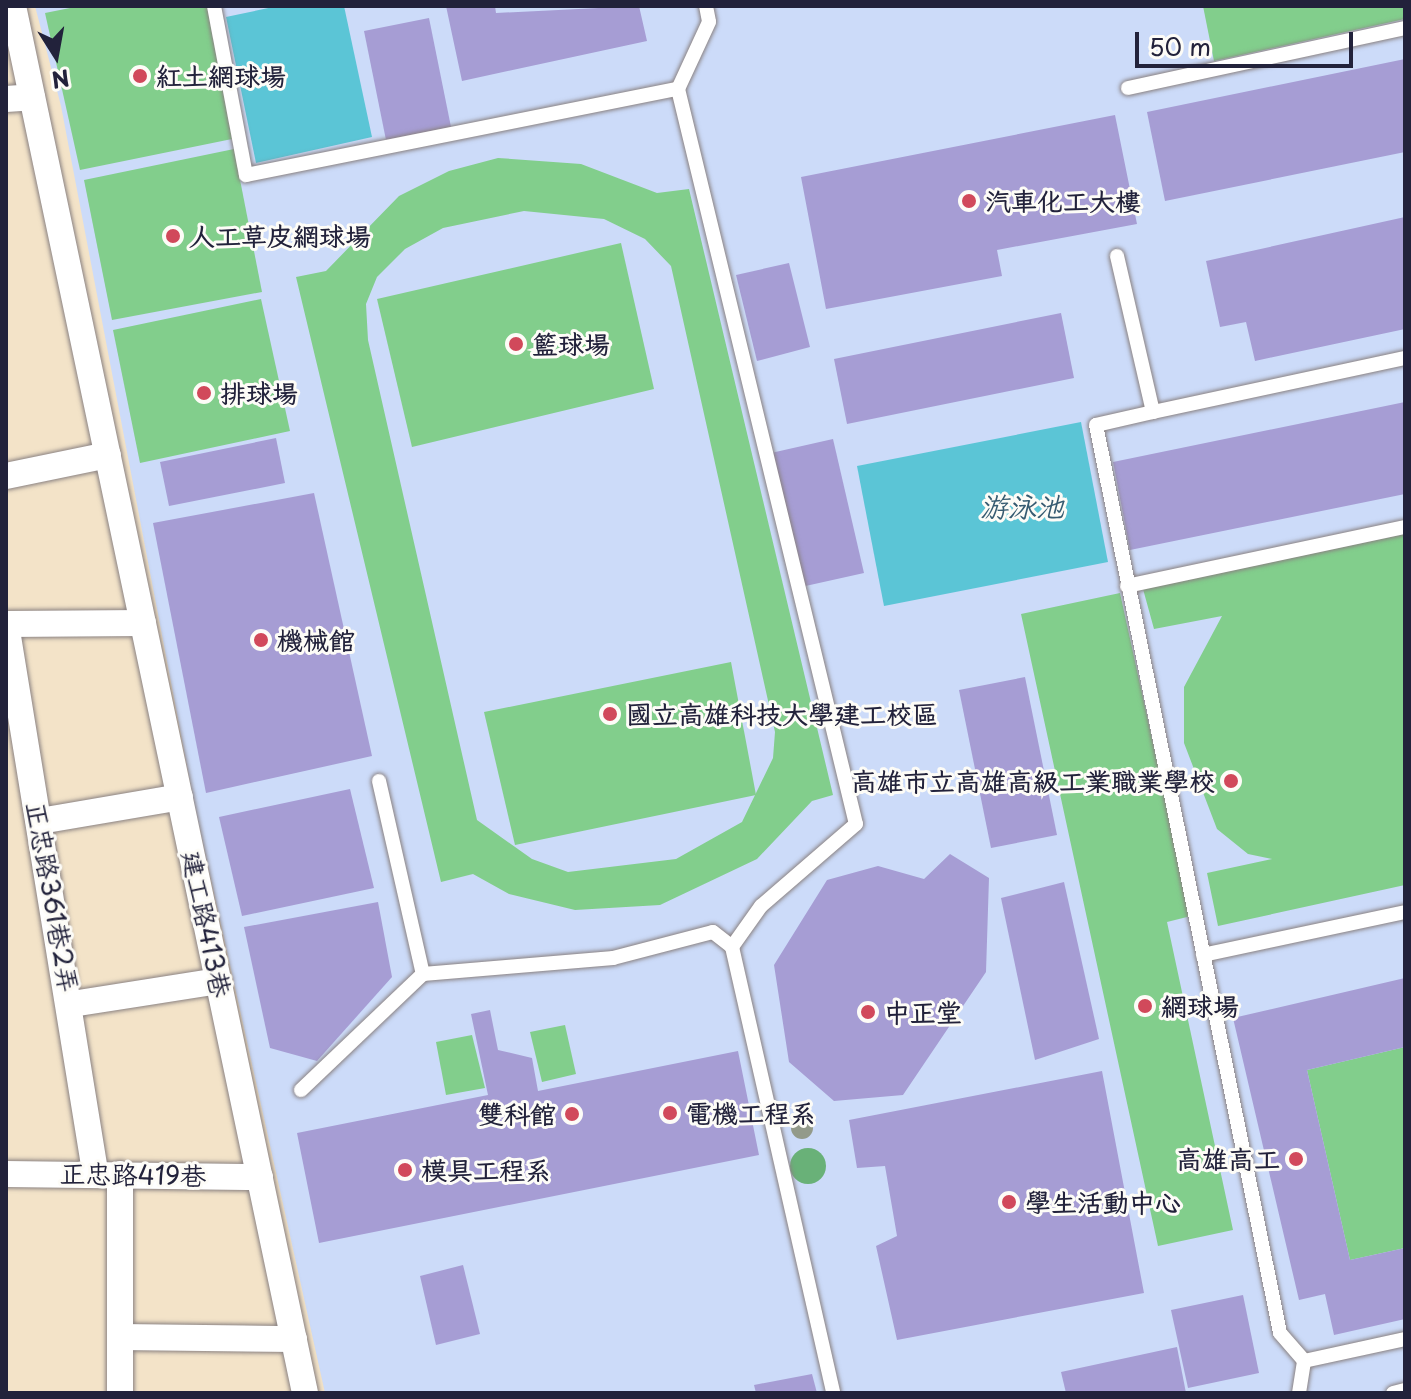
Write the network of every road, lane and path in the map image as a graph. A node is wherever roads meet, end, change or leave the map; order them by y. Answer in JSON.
{"nodes":[{"id":1,"x":13,"y":6,"type":"edge"},
{"id":2,"x":214,"y":6,"type":"edge"},
{"id":3,"x":706,"y":6,"type":"edge"},
{"id":4,"x":1405,"y":28,"type":"edge"},
{"id":5,"x":1128,"y":88,"type":"dead end"},
{"id":6,"x":678,"y":89,"type":"junction"},
{"id":7,"x":32,"y":97,"type":"junction"},
{"id":8,"x":6,"y":99,"type":"edge"},
{"id":9,"x":1117,"y":256,"type":"dead end"},
{"id":10,"x":1405,"y":358,"type":"edge"},
{"id":11,"x":1153,"y":412,"type":"junction"},
{"id":12,"x":108,"y":455,"type":"junction"},
{"id":13,"x":6,"y":476,"type":"edge"},
{"id":14,"x":1405,"y":527,"type":"edge"},
{"id":15,"x":1127,"y":586,"type":"junction"},
{"id":16,"x":143,"y":623,"type":"junction"},
{"id":17,"x":6,"y":624,"type":"edge"},
{"id":18,"x":379,"y":781,"type":"dead end"},
{"id":19,"x":180,"y":797,"type":"junction"},
{"id":20,"x":40,"y":821,"type":"junction"},
{"id":21,"x":1405,"y":912,"type":"edge"},
{"id":22,"x":732,"y":947,"type":"junction"},
{"id":23,"x":1203,"y":955,"type":"junction"},
{"id":24,"x":423,"y":974,"type":"junction"},
{"id":25,"x":219,"y":981,"type":"junction"},
{"id":26,"x":72,"y":1004,"type":"junction"},
{"id":27,"x":301,"y":1090,"type":"dead end"},
{"id":28,"x":107,"y":1172,"type":"junction"},
{"id":29,"x":6,"y":1174,"type":"edge"},
{"id":30,"x":260,"y":1177,"type":"junction"},
{"id":31,"x":120,"y":1337,"type":"junction"},
{"id":32,"x":294,"y":1339,"type":"junction"},
{"id":33,"x":1405,"y":1339,"type":"edge"},
{"id":34,"x":1304,"y":1361,"type":"junction"},
{"id":35,"x":1405,"y":1390,"type":"edge"},
{"id":36,"x":120,"y":1393,"type":"edge"},
{"id":37,"x":305,"y":1393,"type":"edge"},
{"id":38,"x":833,"y":1393,"type":"edge"},
{"id":39,"x":1299,"y":1393,"type":"edge"},
{"id":40,"x":1393,"y":1393,"type":"edge"}],
"edges":[{"from":1,"to":7,"type":"street","name":"建工路413巷"},
{"from":2,"to":6,"type":"lane"},
{"from":3,"to":6,"type":"lane"},
{"from":4,"to":5,"type":"lane"},
{"from":6,"to":22,"type":"lane"},
{"from":7,"to":8,"type":"street"},
{"from":7,"to":12,"type":"street","name":"建工路413巷"},
{"from":9,"to":11,"type":"lane"},
{"from":10,"to":11,"type":"lane"},
{"from":11,"to":15,"type":"lane"},
{"from":12,"to":13,"type":"street"},
{"from":12,"to":16,"type":"street","name":"建工路413巷"},
{"from":14,"to":15,"type":"lane"},
{"from":15,"to":23,"type":"lane"},
{"from":16,"to":17,"type":"street"},
{"from":16,"to":19,"type":"street","name":"建工路413巷"},
{"from":17,"to":20,"type":"street","name":"正忠路361巷2弄"},
{"from":18,"to":24,"type":"lane"},
{"from":19,"to":20,"type":"street"},
{"from":19,"to":25,"type":"street","name":"建工路413巷"},
{"from":20,"to":26,"type":"street","name":"正忠路361巷2弄"},
{"from":21,"to":23,"type":"lane"},
{"from":22,"to":24,"type":"lane"},
{"from":22,"to":38,"type":"lane"},
{"from":23,"to":34,"type":"lane"},
{"from":24,"to":27,"type":"lane"},
{"from":25,"to":26,"type":"street"},
{"from":25,"to":30,"type":"street","name":"建工路413巷"},
{"from":26,"to":28,"type":"street","name":"正忠路361巷2弄"},
{"from":28,"to":29,"type":"street","name":"正忠路419巷"},
{"from":28,"to":30,"type":"street","name":"正忠路419巷"},
{"from":28,"to":31,"type":"street","name":"正忠路361巷2弄"},
{"from":30,"to":32,"type":"street","name":"建工路413巷"},
{"from":31,"to":32,"type":"street"},
{"from":31,"to":36,"type":"street","name":"正忠路361巷2弄"},
{"from":32,"to":37,"type":"street","name":"建工路413巷"},
{"from":33,"to":34,"type":"lane"},
{"from":34,"to":39,"type":"lane"},
{"from":35,"to":40,"type":"lane"}]}
